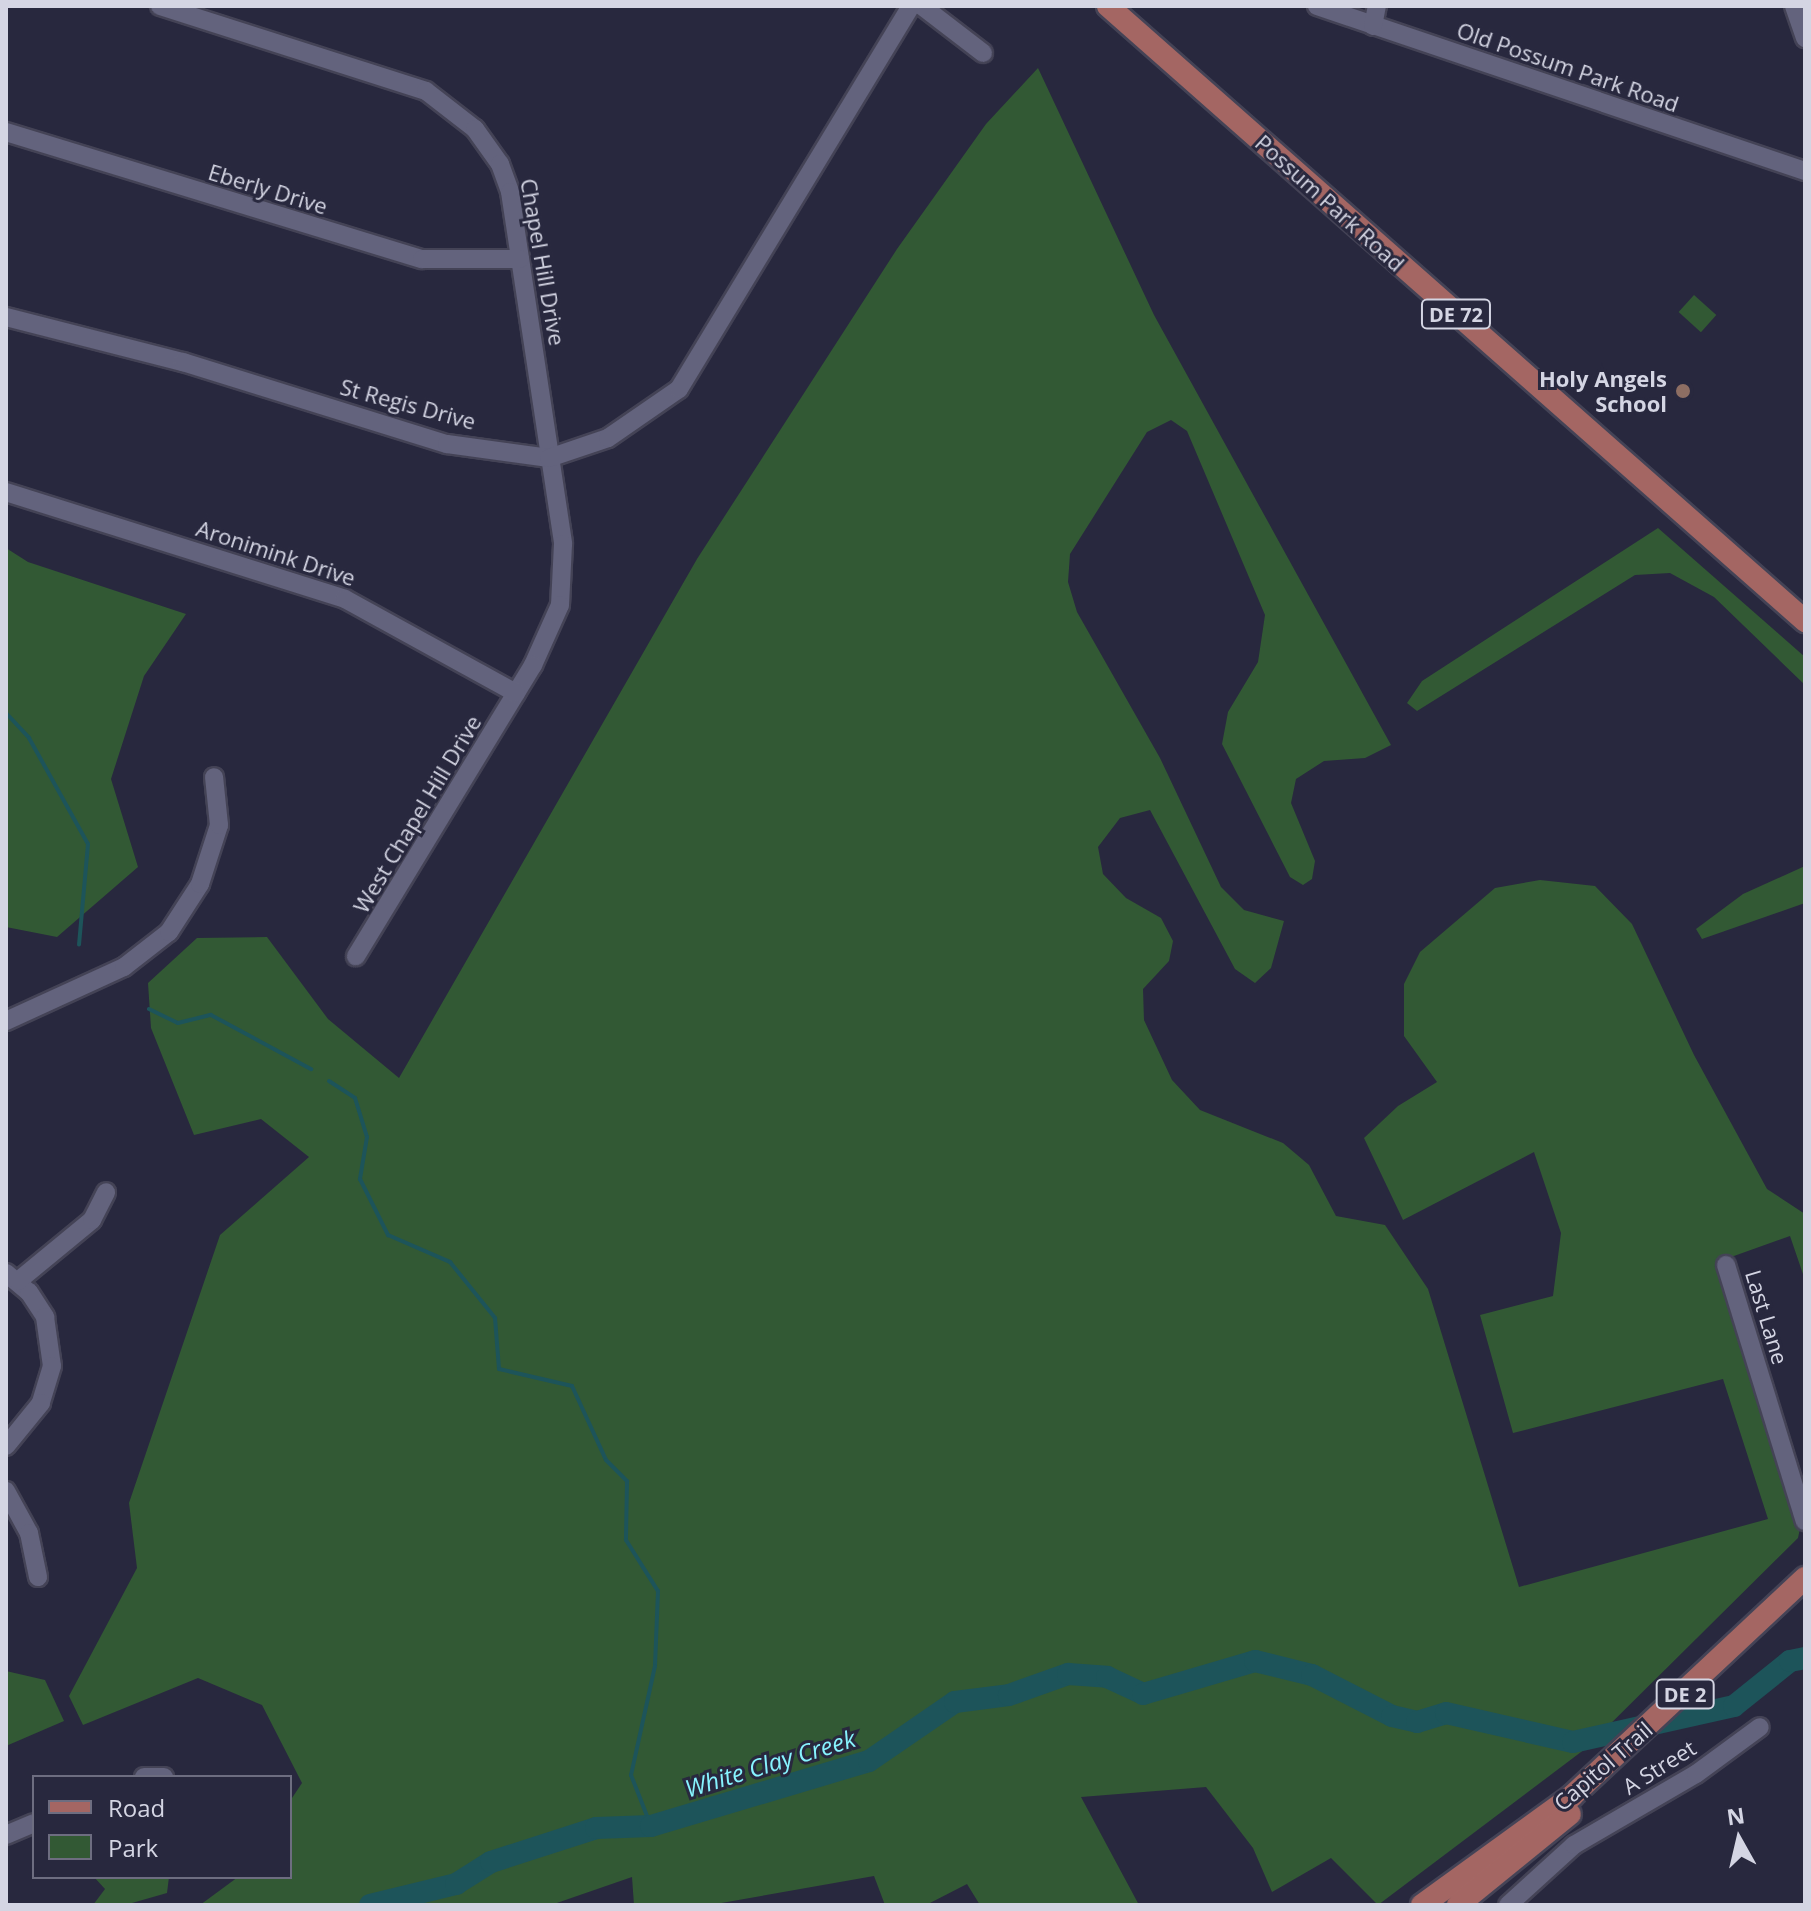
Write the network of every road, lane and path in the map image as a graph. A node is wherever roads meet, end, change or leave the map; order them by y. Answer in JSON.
{"nodes":[{"id":1,"x":160,"y":6,"type":"edge"},
{"id":2,"x":911,"y":6,"type":"edge"},
{"id":3,"x":922,"y":6,"type":"edge"},
{"id":4,"x":1108,"y":6,"type":"edge"},
{"id":5,"x":1317,"y":6,"type":"edge"},
{"id":6,"x":1377,"y":6,"type":"edge"},
{"id":7,"x":1794,"y":6,"type":"edge"},
{"id":8,"x":1373,"y":26,"type":"junction"},
{"id":9,"x":1805,"y":38,"type":"edge"},
{"id":10,"x":983,"y":53,"type":"dead end"},
{"id":11,"x":6,"y":132,"type":"edge"},
{"id":12,"x":1805,"y":171,"type":"edge"},
{"id":13,"x":520,"y":259,"type":"junction"},
{"id":14,"x":6,"y":317,"type":"edge"},
{"id":15,"x":549,"y":458,"type":"junction"},
{"id":16,"x":6,"y":492,"type":"edge"},
{"id":17,"x":1805,"y":621,"type":"edge"},
{"id":18,"x":516,"y":693,"type":"junction"},
{"id":19,"x":214,"y":777,"type":"dead end"},
{"id":20,"x":356,"y":956,"type":"dead end"},
{"id":21,"x":6,"y":1021,"type":"edge"},
{"id":22,"x":106,"y":1192,"type":"dead end"},
{"id":23,"x":1726,"y":1265,"type":"dead end"},
{"id":24,"x":12,"y":1277,"type":"edge"},
{"id":25,"x":6,"y":1446,"type":"edge"},
{"id":26,"x":6,"y":1491,"type":"edge"},
{"id":27,"x":1805,"y":1521,"type":"edge"},
{"id":28,"x":38,"y":1577,"type":"dead end"},
{"id":29,"x":1802,"y":1590,"type":"edge"},
{"id":30,"x":1760,"y":1727,"type":"dead end"},
{"id":31,"x":1576,"y":1800,"type":"junction"},
{"id":32,"x":32,"y":1824,"type":"edge"},
{"id":33,"x":6,"y":1835,"type":"edge"},
{"id":34,"x":1465,"y":1903,"type":"edge"},
{"id":35,"x":1422,"y":1905,"type":"edge"},
{"id":36,"x":1508,"y":1905,"type":"edge"}],
"edges":[{"from":1,"to":13,"type":"street","name":"Chapel Hill Drive"},
{"from":2,"to":15,"type":"street","name":"St Regis Drive"},
{"from":3,"to":10,"type":"street"},
{"from":4,"to":17,"type":"main road","name":"Possum Park Road","number":"DE 72"},
{"from":5,"to":8,"type":"street","name":"Old Possum Park Road"},
{"from":6,"to":8,"type":"street"},
{"from":7,"to":9,"type":"street"},
{"from":8,"to":12,"type":"street","name":"Old Possum Park Road"},
{"from":11,"to":13,"type":"street","name":"Eberly Drive"},
{"from":13,"to":15,"type":"street","name":"Chapel Hill Drive"},
{"from":14,"to":15,"type":"street","name":"St Regis Drive"},
{"from":15,"to":18,"type":"street","name":"Chapel Hill Drive"},
{"from":16,"to":18,"type":"street","name":"Aronimink Drive"},
{"from":18,"to":20,"type":"street","name":"West Chapel Hill Drive"},
{"from":19,"to":21,"type":"street"},
{"from":22,"to":24,"type":"street"},
{"from":23,"to":27,"type":"street","name":"Last Lane"},
{"from":24,"to":25,"type":"street"},
{"from":26,"to":28,"type":"street"},
{"from":29,"to":31,"type":"main road","name":"Capitol Trail","number":"DE 2"},
{"from":30,"to":36,"type":"street","name":"A Street"},
{"from":31,"to":34,"type":"main road","name":"Capitol Trail","number":"DE 2"},
{"from":31,"to":35,"type":"main road","name":"Capitol Trail","number":"DE 2"},
{"from":32,"to":33,"type":"street"}]}
